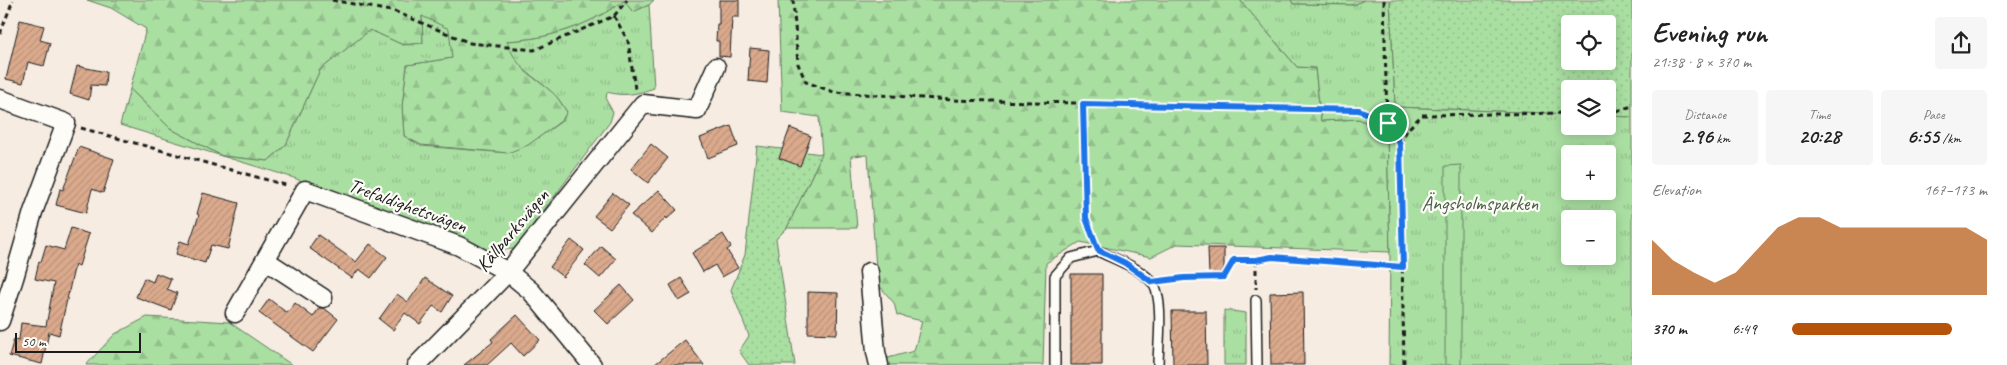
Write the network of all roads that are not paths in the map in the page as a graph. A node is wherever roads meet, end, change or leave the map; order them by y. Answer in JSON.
{"nodes":[{"id":1,"x":716,"y":67,"type":"dead end"},
{"id":2,"x":0,"y":99,"type":"edge"},
{"id":3,"x":265,"y":260,"type":"junction"},
{"id":4,"x":508,"y":272,"type":"junction"},
{"id":5,"x":869,"y":272,"type":"dead end"},
{"id":6,"x":323,"y":298,"type":"dead end"},
{"id":7,"x":1256,"y":300,"type":"road end"},
{"id":8,"x":235,"y":313,"type":"dead end"},
{"id":9,"x":0,"y":321,"type":"edge"},
{"id":10,"x":417,"y":365,"type":"edge"},
{"id":11,"x":592,"y":365,"type":"edge"},
{"id":12,"x":879,"y":365,"type":"edge"},
{"id":13,"x":1055,"y":365,"type":"edge"},
{"id":14,"x":1158,"y":365,"type":"edge"},
{"id":15,"x":1257,"y":365,"type":"edge"}],
"edges":[{"from":1,"to":4,"type":"street","name":"Källparksvägen"},
{"from":2,"to":9,"type":"street"},
{"from":3,"to":4,"type":"street","name":"Trefaldighetsvägen"},
{"from":3,"to":6,"type":"street"},
{"from":3,"to":8,"type":"street"},
{"from":4,"to":10,"type":"street","name":"Källparksvägen"},
{"from":4,"to":11,"type":"street","name":"Trefaldighetsvägen"},
{"from":5,"to":12,"type":"street"},
{"from":7,"to":15,"type":"lane"},
{"from":13,"to":14,"type":"lane"}]}
